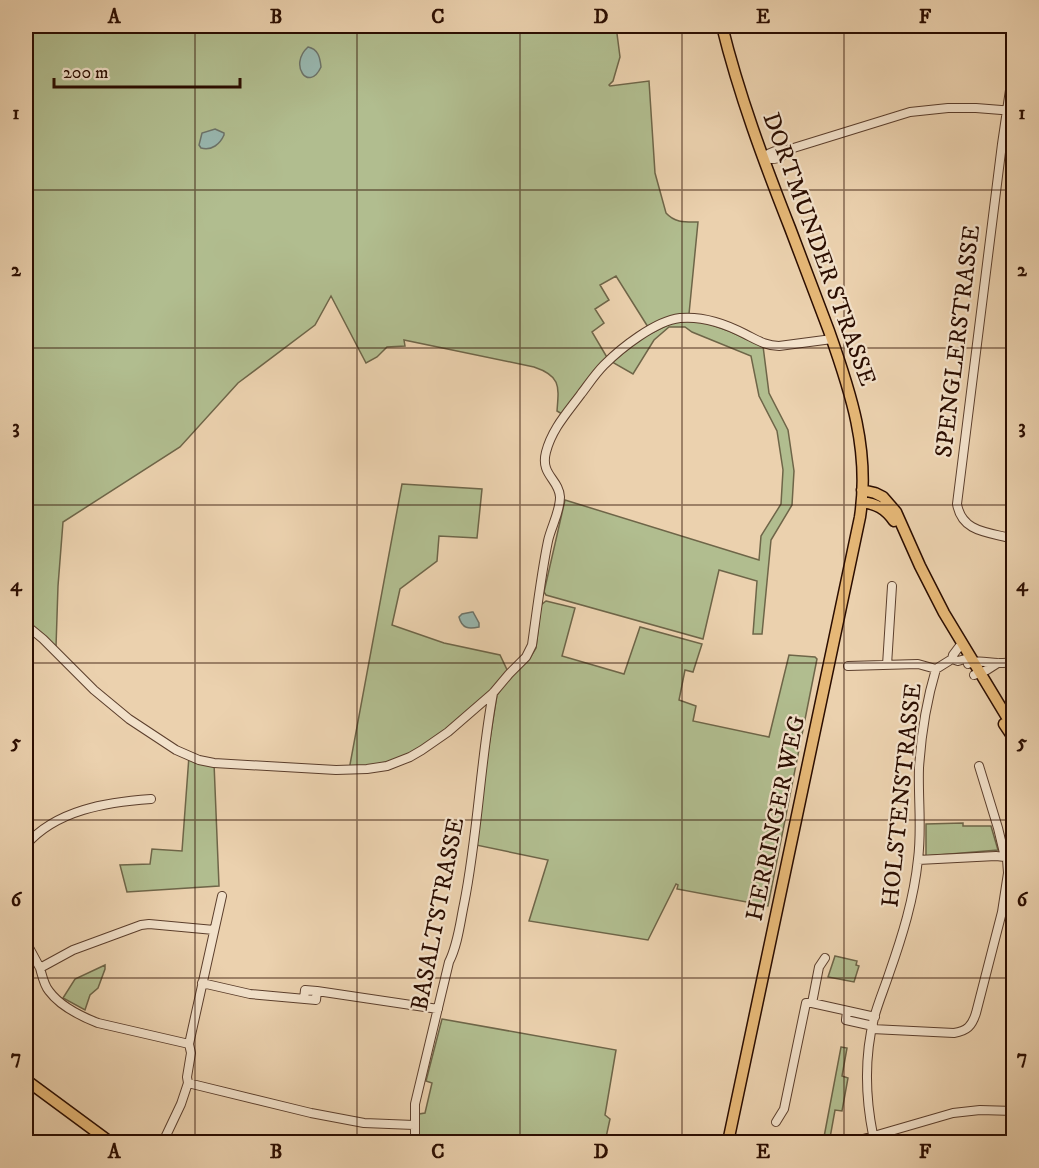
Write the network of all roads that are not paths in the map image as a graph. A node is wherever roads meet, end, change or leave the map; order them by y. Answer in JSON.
{"nodes":[{"id":1,"x":722,"y":26,"type":"edge"},
{"id":2,"x":1014,"y":63,"type":"edge"},
{"id":3,"x":1010,"y":111,"type":"edge"},
{"id":4,"x":763,"y":158,"type":"junction"},
{"id":5,"x":832,"y":339,"type":"junction"},
{"id":6,"x":862,"y":490,"type":"junction"},
{"id":7,"x":862,"y":502,"type":"junction"},
{"id":8,"x":1014,"y":539,"type":"edge"},
{"id":9,"x":892,"y":586,"type":"dead end"},
{"id":10,"x":26,"y":625,"type":"edge"},
{"id":11,"x":959,"y":647,"type":"junction"},
{"id":12,"x":952,"y":660,"type":"junction"},
{"id":13,"x":1014,"y":662,"type":"edge"},
{"id":14,"x":887,"y":665,"type":"junction"},
{"id":15,"x":848,"y":666,"type":"dead end"},
{"id":16,"x":972,"y":666,"type":"junction"},
{"id":17,"x":936,"y":669,"type":"junction"},
{"id":18,"x":493,"y":693,"type":"junction"},
{"id":19,"x":1014,"y":729,"type":"edge"},
{"id":20,"x":1014,"y":739,"type":"edge"},
{"id":21,"x":979,"y":766,"type":"dead end"},
{"id":22,"x":151,"y":799,"type":"dead end"},
{"id":23,"x":26,"y":845,"type":"edge"},
{"id":24,"x":1005,"y":857,"type":"junction"},
{"id":25,"x":918,"y":860,"type":"junction"},
{"id":26,"x":222,"y":896,"type":"dead end"},
{"id":27,"x":214,"y":930,"type":"junction"},
{"id":28,"x":26,"y":942,"type":"edge"},
{"id":29,"x":825,"y":958,"type":"dead end"},
{"id":30,"x":40,"y":968,"type":"junction"},
{"id":31,"x":202,"y":983,"type":"junction"},
{"id":32,"x":812,"y":1003,"type":"junction"},
{"id":33,"x":438,"y":1009,"type":"junction"},
{"id":34,"x":873,"y":1024,"type":"junction"},
{"id":35,"x":189,"y":1044,"type":"junction"},
{"id":36,"x":188,"y":1083,"type":"junction"},
{"id":37,"x":28,"y":1086,"type":"edge"},
{"id":38,"x":1014,"y":1112,"type":"edge"},
{"id":39,"x":776,"y":1122,"type":"dead end"},
{"id":40,"x":414,"y":1125,"type":"junction"},
{"id":41,"x":873,"y":1136,"type":"junction"},
{"id":42,"x":110,"y":1143,"type":"edge"},
{"id":43,"x":163,"y":1143,"type":"edge"},
{"id":44,"x":415,"y":1143,"type":"edge"},
{"id":45,"x":728,"y":1143,"type":"edge"},
{"id":46,"x":853,"y":1143,"type":"edge"}],
"edges":[{"from":1,"to":4,"type":"main road","name":"DORTMUNDER STRASSE"},
{"from":2,"to":3,"type":"street","name":"SPENGLERSTRASSE"},
{"from":3,"to":4,"type":"street"},
{"from":3,"to":8,"type":"street","name":"SPENGLERSTRASSE"},
{"from":4,"to":5,"type":"main road","name":"DORTMUNDER STRASSE"},
{"from":5,"to":6,"type":"main road","name":"DORTMUNDER STRASSE"},
{"from":5,"to":18,"type":"street"},
{"from":6,"to":7,"type":"main road","name":"DORTMUNDER STRASSE"},
{"from":6,"to":16,"type":"main road"},
{"from":7,"to":11,"type":"main road"},
{"from":7,"to":45,"type":"main road","name":"HERRINGER WEG"},
{"from":9,"to":14,"type":"street"},
{"from":10,"to":18,"type":"street"},
{"from":11,"to":12,"type":"street"},
{"from":11,"to":16,"type":"main road"},
{"from":12,"to":16,"type":"street"},
{"from":12,"to":17,"type":"street"},
{"from":13,"to":16,"type":"street"},
{"from":14,"to":15,"type":"street"},
{"from":14,"to":17,"type":"street"},
{"from":16,"to":19,"type":"main road"},
{"from":16,"to":20,"type":"main road"},
{"from":17,"to":25,"type":"street","name":"HOLSTENSTRASSE"},
{"from":18,"to":33,"type":"street","name":"BASALTSTRASSE"},
{"from":21,"to":24,"type":"street"},
{"from":22,"to":23,"type":"street"},
{"from":24,"to":25,"type":"street"},
{"from":24,"to":34,"type":"street"},
{"from":25,"to":34,"type":"street","name":"HOLSTENSTRASSE"},
{"from":26,"to":27,"type":"street"},
{"from":27,"to":30,"type":"street"},
{"from":27,"to":31,"type":"street"},
{"from":28,"to":30,"type":"street"},
{"from":29,"to":32,"type":"street"},
{"from":30,"to":35,"type":"street"},
{"from":31,"to":33,"type":"street"},
{"from":31,"to":35,"type":"street"},
{"from":32,"to":34,"type":"street"},
{"from":32,"to":39,"type":"street"},
{"from":33,"to":40,"type":"street","name":"BASALTSTRASSE"},
{"from":34,"to":41,"type":"street","name":"HOLSTENSTRASSE"},
{"from":35,"to":36,"type":"street"},
{"from":36,"to":40,"type":"street"},
{"from":36,"to":43,"type":"street"},
{"from":37,"to":42,"type":"main road"},
{"from":38,"to":41,"type":"street"},
{"from":40,"to":44,"type":"street","name":"BASALTSTRASSE"},
{"from":41,"to":46,"type":"street"}]}
